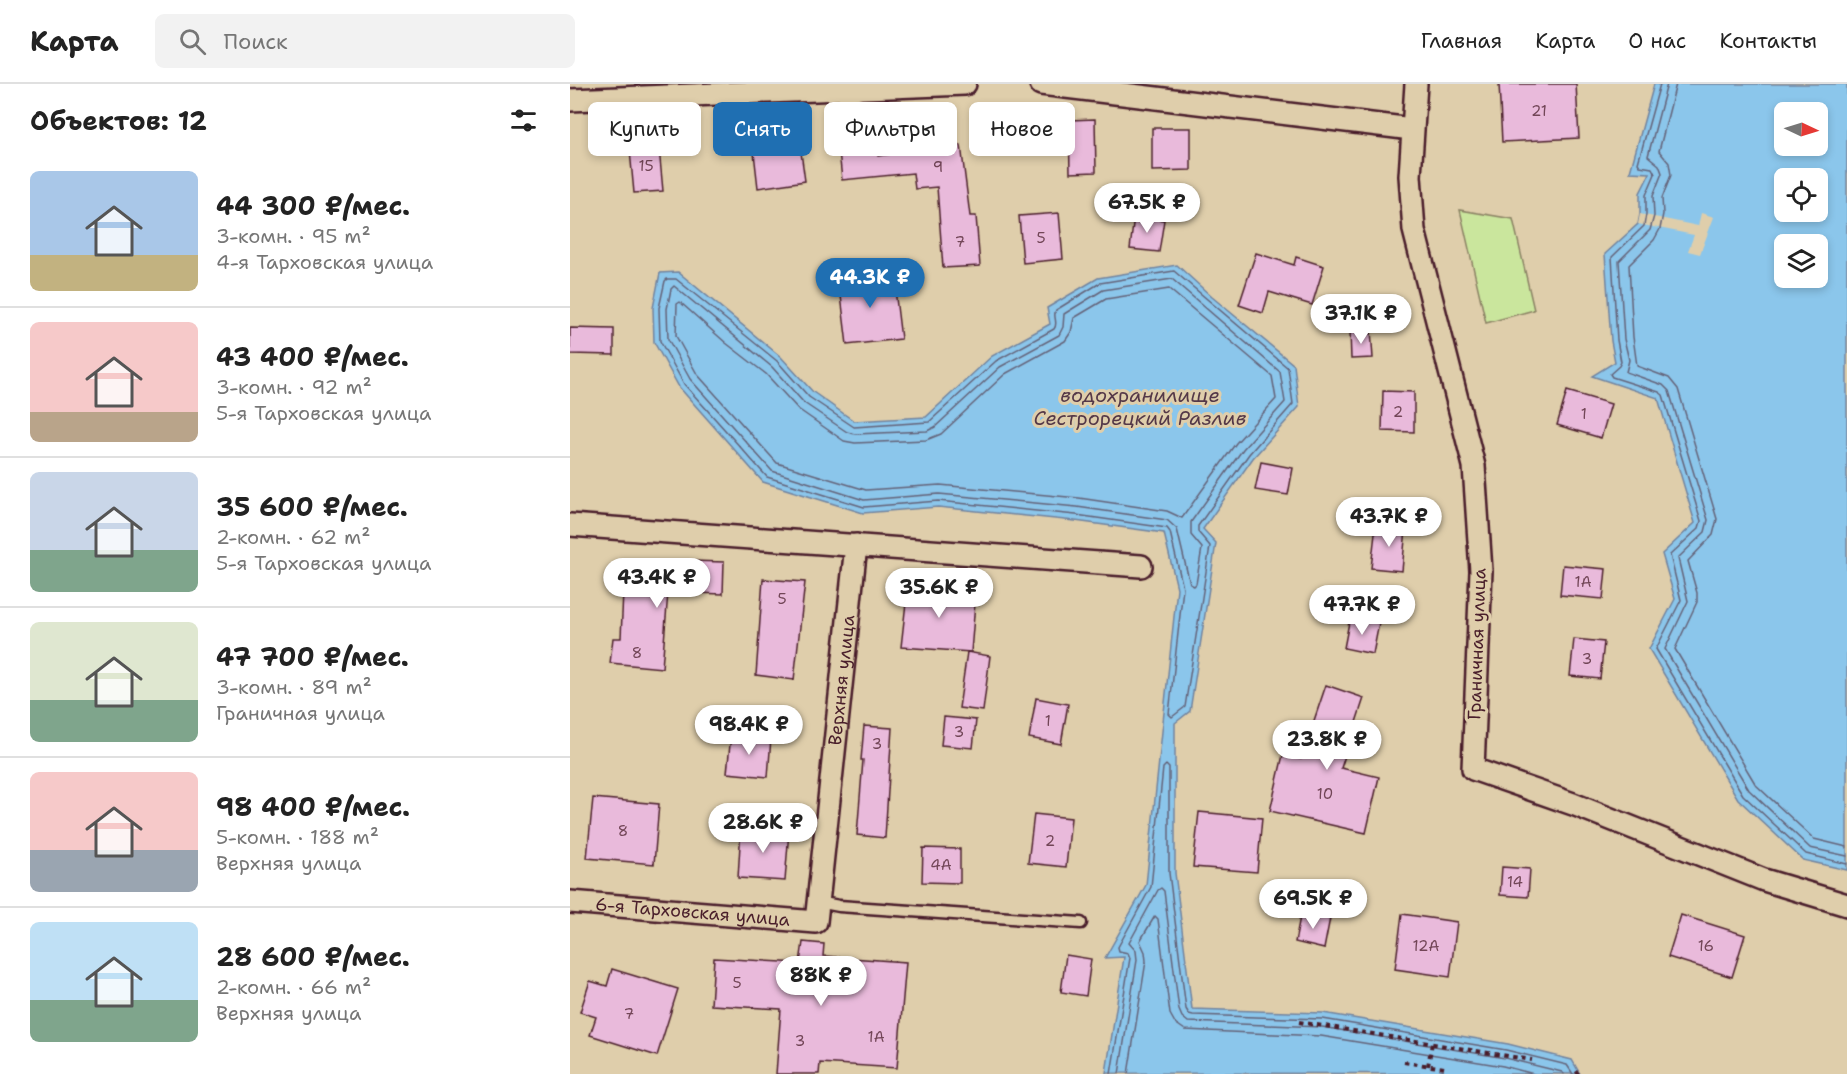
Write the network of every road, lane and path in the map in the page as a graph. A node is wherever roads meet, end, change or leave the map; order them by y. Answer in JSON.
{"nodes":[{"id":1,"x":965,"y":84,"type":"edge"},
{"id":2,"x":1041,"y":84,"type":"edge"},
{"id":3,"x":1416,"y":84,"type":"edge"},
{"id":4,"x":570,"y":100,"type":"edge"},
{"id":5,"x":1412,"y":129,"type":"junction"},
{"id":6,"x":570,"y":525,"type":"edge"},
{"id":7,"x":856,"y":545,"type":"junction"},
{"id":8,"x":1141,"y":566,"type":"dead end"},
{"id":9,"x":570,"y":902,"type":"edge"},
{"id":10,"x":1847,"y":905,"type":"edge"},
{"id":11,"x":817,"y":912,"type":"junction"},
{"id":12,"x":1081,"y":923,"type":"dead end"},
{"id":13,"x":1299,"y":1022,"type":"dead end"},
{"id":14,"x":1432,"y":1044,"type":"junction"},
{"id":15,"x":1532,"y":1060,"type":"dead end"},
{"id":16,"x":1404,"y":1062,"type":"dead end"},
{"id":17,"x":1428,"y":1066,"type":"junction"},
{"id":18,"x":1444,"y":1068,"type":"dead end"}],
"edges":[{"from":1,"to":4,"type":"street"},
{"from":2,"to":5,"type":"street"},
{"from":3,"to":5,"type":"street"},
{"from":5,"to":10,"type":"street","name":"Граничная улица"},
{"from":6,"to":7,"type":"street"},
{"from":7,"to":8,"type":"street"},
{"from":7,"to":11,"type":"street","name":"Верхняя улица"},
{"from":9,"to":11,"type":"street","name":"6-я Тарховская улица"},
{"from":11,"to":12,"type":"lane"},
{"from":13,"to":14,"type":"path"},
{"from":14,"to":15,"type":"path"},
{"from":14,"to":17,"type":"path"},
{"from":16,"to":17,"type":"path"},
{"from":17,"to":18,"type":"path"}]}
